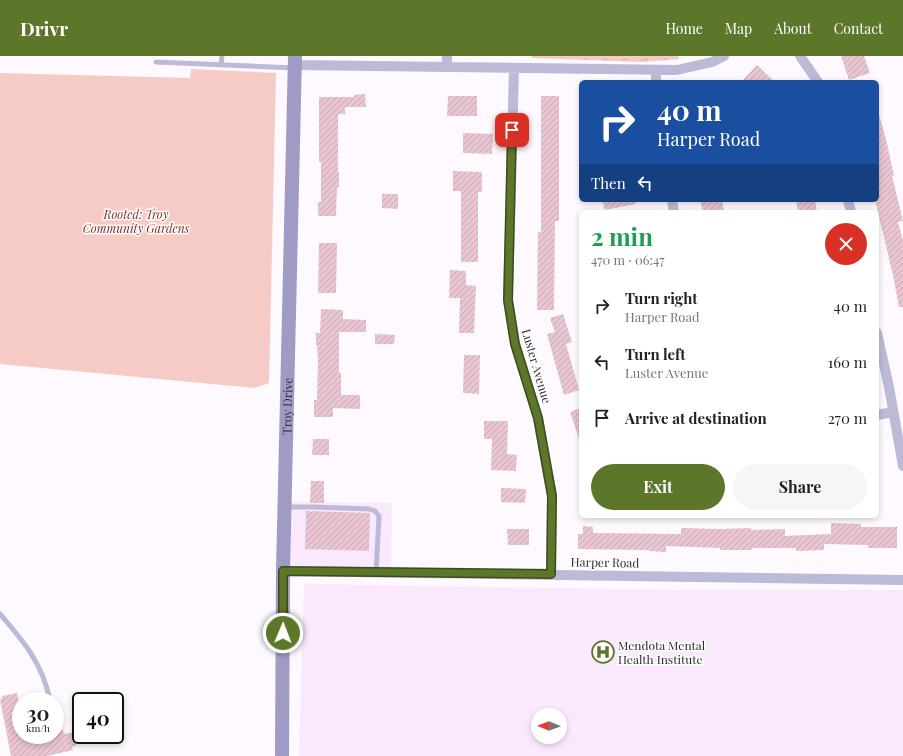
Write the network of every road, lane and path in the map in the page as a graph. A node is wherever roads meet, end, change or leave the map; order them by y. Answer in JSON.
{"nodes":[{"id":1,"x":222,"y":56,"type":"edge"},
{"id":2,"x":447,"y":56,"type":"edge"},
{"id":3,"x":724,"y":56,"type":"edge"},
{"id":4,"x":800,"y":56,"type":"edge"},
{"id":5,"x":156,"y":62,"type":"dead end"},
{"id":6,"x":295,"y":63,"type":"edge"},
{"id":7,"x":221,"y":65,"type":"junction"},
{"id":8,"x":447,"y":67,"type":"junction"},
{"id":9,"x":514,"y":68,"type":"junction"},
{"id":10,"x":656,"y":70,"type":"junction"},
{"id":11,"x":656,"y":80,"type":"edge"},
{"id":12,"x":817,"y":80,"type":"edge"},
{"id":13,"x":879,"y":343,"type":"edge"},
{"id":14,"x":893,"y":412,"type":"junction"},
{"id":15,"x":879,"y":415,"type":"edge"},
{"id":16,"x":903,"y":466,"type":"edge"},
{"id":17,"x":285,"y":507,"type":"junction"},
{"id":18,"x":283,"y":571,"type":"junction"},
{"id":19,"x":376,"y":573,"type":"junction"},
{"id":20,"x":551,"y":574,"type":"junction"},
{"id":21,"x":903,"y":580,"type":"edge"},
{"id":22,"x":0,"y":614,"type":"edge"},
{"id":23,"x":48,"y":692,"type":"edge"},
{"id":24,"x":282,"y":756,"type":"edge"}],
"edges":[{"from":1,"to":7,"type":"lane"},
{"from":2,"to":8,"type":"street"},
{"from":3,"to":10,"type":"street"},
{"from":4,"to":12,"type":"street"},
{"from":5,"to":7,"type":"lane"},
{"from":6,"to":7,"type":"lane"},
{"from":6,"to":8,"type":"street"},
{"from":6,"to":17,"type":"street","name":"Troy Drive"},
{"from":8,"to":9,"type":"street"},
{"from":9,"to":10,"type":"street"},
{"from":9,"to":20,"type":"street","name":"Luster Avenue"},
{"from":10,"to":11,"type":"street"},
{"from":13,"to":14,"type":"street"},
{"from":14,"to":15,"type":"street"},
{"from":14,"to":16,"type":"street"},
{"from":17,"to":18,"type":"street","name":"Troy Drive"},
{"from":17,"to":19,"type":"lane"},
{"from":18,"to":19,"type":"street","name":"Harper Road"},
{"from":18,"to":24,"type":"street","name":"Troy Drive"},
{"from":19,"to":20,"type":"street","name":"Harper Road"},
{"from":20,"to":21,"type":"street","name":"Harper Road"},
{"from":22,"to":23,"type":"lane"}]}
